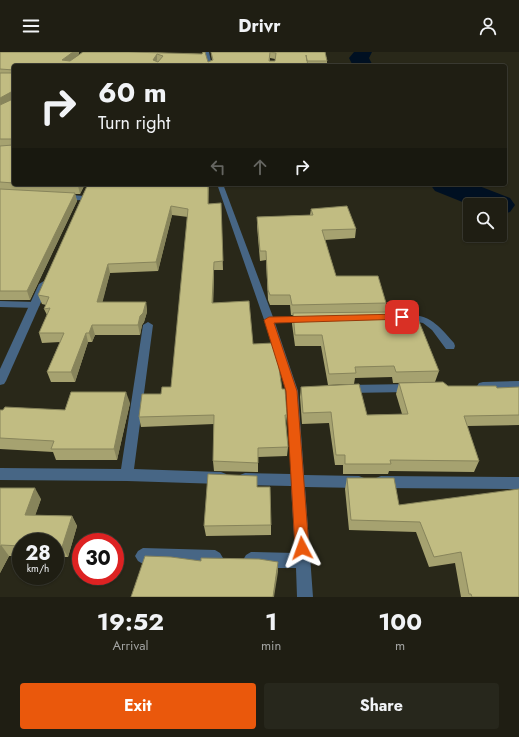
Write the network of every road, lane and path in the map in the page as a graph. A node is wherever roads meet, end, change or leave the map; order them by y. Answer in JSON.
{"nodes":[{"id":1,"x":207,"y":52,"type":"edge"},
{"id":2,"x":210,"y":64,"type":"edge"},
{"id":3,"x":221,"y":186,"type":"edge"},
{"id":4,"x":53,"y":196,"type":"edge"},
{"id":5,"x":83,"y":198,"type":"edge"},
{"id":6,"x":48,"y":277,"type":"edge"},
{"id":7,"x":0,"y":304,"type":"edge"},
{"id":8,"x":34,"y":305,"type":"junction"},
{"id":9,"x":394,"y":317,"type":"edge"},
{"id":10,"x":316,"y":319,"type":"edge"},
{"id":11,"x":269,"y":320,"type":"junction"},
{"id":12,"x":148,"y":325,"type":"dead end"},
{"id":13,"x":450,"y":346,"type":"dead end"},
{"id":14,"x":0,"y":381,"type":"edge"},
{"id":15,"x":519,"y":385,"type":"edge"},
{"id":16,"x":472,"y":386,"type":"edge"},
{"id":17,"x":425,"y":388,"type":"edge"},
{"id":18,"x":307,"y":390,"type":"edge"},
{"id":19,"x":339,"y":390,"type":"edge"},
{"id":20,"x":292,"y":391,"type":"junction"},
{"id":21,"x":0,"y":474,"type":"edge"},
{"id":22,"x":127,"y":475,"type":"junction"},
{"id":23,"x":297,"y":481,"type":"junction"},
{"id":24,"x":519,"y":483,"type":"edge"},
{"id":25,"x":143,"y":556,"type":"edge"},
{"id":26,"x":303,"y":561,"type":"junction"},
{"id":27,"x":305,"y":597,"type":"edge"}],
"edges":[{"from":1,"to":2,"type":"street"},
{"from":3,"to":11,"type":"street"},
{"from":4,"to":5,"type":"street"},
{"from":6,"to":8,"type":"street"},
{"from":7,"to":8,"type":"street"},
{"from":8,"to":14,"type":"street"},
{"from":9,"to":13,"type":"street"},
{"from":10,"to":11,"type":"street"},
{"from":11,"to":20,"type":"street"},
{"from":12,"to":22,"type":"street"},
{"from":15,"to":16,"type":"street"},
{"from":17,"to":19,"type":"street"},
{"from":18,"to":20,"type":"street"},
{"from":20,"to":23,"type":"street"},
{"from":21,"to":22,"type":"street"},
{"from":22,"to":23,"type":"street"},
{"from":23,"to":24,"type":"street"},
{"from":23,"to":26,"type":"street"},
{"from":25,"to":26,"type":"street"},
{"from":26,"to":27,"type":"street"}]}
